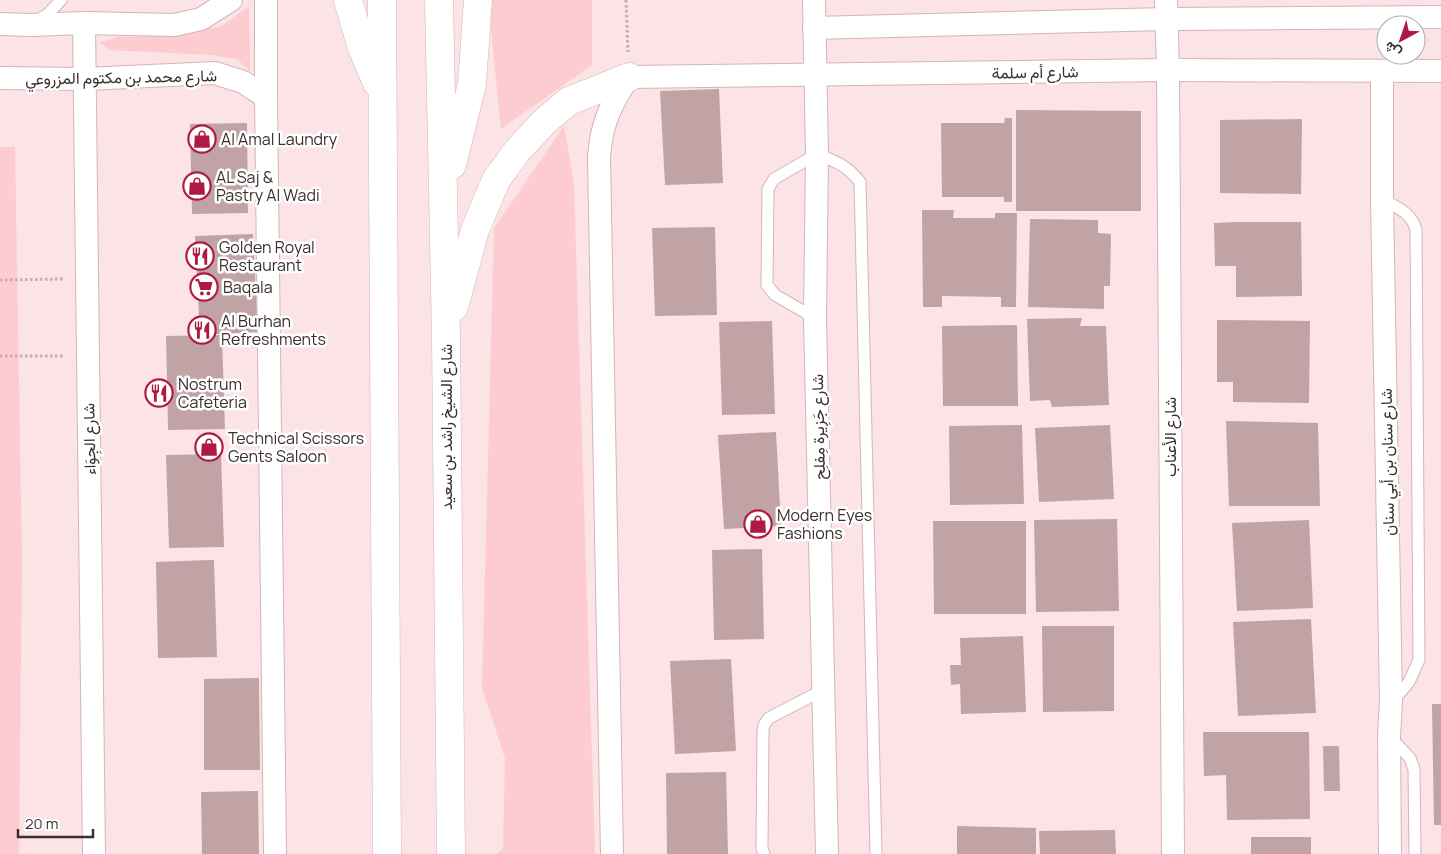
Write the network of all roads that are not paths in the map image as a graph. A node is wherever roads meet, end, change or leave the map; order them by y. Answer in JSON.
{"nodes":[{"id":1,"x":62,"y":0,"type":"edge"},
{"id":2,"x":231,"y":0,"type":"edge"},
{"id":3,"x":266,"y":0,"type":"edge"},
{"id":4,"x":348,"y":0,"type":"edge"},
{"id":5,"x":382,"y":0,"type":"edge"},
{"id":6,"x":439,"y":0,"type":"edge"},
{"id":7,"x":478,"y":0,"type":"edge"},
{"id":8,"x":814,"y":0,"type":"edge"},
{"id":9,"x":1373,"y":9,"type":"edge"},
{"id":10,"x":1166,"y":10,"type":"edge"},
{"id":11,"x":1441,"y":17,"type":"edge"},
{"id":12,"x":84,"y":23,"type":"junction"},
{"id":13,"x":0,"y":24,"type":"edge"},
{"id":14,"x":31,"y":25,"type":"junction"},
{"id":15,"x":814,"y":28,"type":"junction"},
{"id":16,"x":1168,"y":70,"type":"junction"},
{"id":17,"x":1382,"y":71,"type":"junction"},
{"id":18,"x":1441,"y":71,"type":"edge"},
{"id":19,"x":815,"y":76,"type":"junction"},
{"id":20,"x":629,"y":77,"type":"junction"},
{"id":21,"x":0,"y":78,"type":"edge"},
{"id":22,"x":85,"y":79,"type":"junction"},
{"id":23,"x":382,"y":94,"type":"junction"},
{"id":24,"x":266,"y":97,"type":"junction"},
{"id":25,"x":816,"y":154,"type":"junction"},
{"id":26,"x":1382,"y":199,"type":"junction"},
{"id":27,"x":443,"y":200,"type":"junction"},
{"id":28,"x":815,"y":318,"type":"junction"},
{"id":29,"x":446,"y":337,"type":"junction"},
{"id":30,"x":823,"y":690,"type":"junction"},
{"id":31,"x":1391,"y":702,"type":"junction"},
{"id":32,"x":1389,"y":736,"type":"junction"},
{"id":33,"x":94,"y":854,"type":"edge"},
{"id":34,"x":275,"y":854,"type":"edge"},
{"id":35,"x":387,"y":854,"type":"edge"},
{"id":36,"x":451,"y":854,"type":"edge"},
{"id":37,"x":612,"y":854,"type":"edge"},
{"id":38,"x":764,"y":854,"type":"edge"},
{"id":39,"x":827,"y":854,"type":"edge"},
{"id":40,"x":876,"y":854,"type":"edge"},
{"id":41,"x":1173,"y":854,"type":"edge"},
{"id":42,"x":1390,"y":854,"type":"edge"},
{"id":43,"x":1415,"y":854,"type":"edge"}],
"edges":[{"from":1,"to":14,"type":"lane"},
{"from":2,"to":12,"type":"street"},
{"from":3,"to":24,"type":"street"},
{"from":4,"to":23,"type":"main road"},
{"from":5,"to":23,"type":"main road"},
{"from":6,"to":27,"type":"main road","name":"شارع الشيخ راشد بن سعيد"},
{"from":7,"to":27,"type":"main road"},
{"from":8,"to":15,"type":"street","name":"شارع جَزِيرة مِفلِح"},
{"from":9,"to":10,"type":"street"},
{"from":9,"to":11,"type":"street"},
{"from":10,"to":15,"type":"street"},
{"from":10,"to":16,"type":"street","name":"شارع الأعناب"},
{"from":12,"to":14,"type":"street"},
{"from":12,"to":22,"type":"street","name":"شارع الجِوَاء"},
{"from":13,"to":14,"type":"street"},
{"from":15,"to":19,"type":"street","name":"شارع جَزِيرة مِفلِح"},
{"from":16,"to":17,"type":"street","name":"شارع أم سلمة"},
{"from":16,"to":19,"type":"street","name":"شارع أم سلمة"},
{"from":16,"to":41,"type":"street","name":"شارع الأعناب"},
{"from":17,"to":18,"type":"street","name":"شارع أم سلمة"},
{"from":17,"to":26,"type":"street","name":"شارع سنان بن أبي سنان"},
{"from":19,"to":20,"type":"street","name":"شارع أم سلمة"},
{"from":19,"to":25,"type":"street","name":"شارع جَزِيرة مِفلِح"},
{"from":20,"to":29,"type":"main road"},
{"from":20,"to":37,"type":"street"},
{"from":21,"to":22,"type":"street","name":"شارع محمد بن مكتوم المزروعي"},
{"from":22,"to":24,"type":"street","name":"شارع محمد بن مكتوم المزروعي"},
{"from":22,"to":33,"type":"street","name":"شارع الجِوَاء"},
{"from":23,"to":35,"type":"main road"},
{"from":24,"to":34,"type":"street"},
{"from":25,"to":28,"type":"street","name":"شارع جَزِيرة مِفلِح"},
{"from":25,"to":28,"type":"lane"},
{"from":25,"to":40,"type":"lane"},
{"from":26,"to":31,"type":"street","name":"شارع سنان بن أبي سنان"},
{"from":26,"to":31,"type":"lane"},
{"from":27,"to":29,"type":"main road","name":"شارع الشيخ راشد بن سعيد"},
{"from":28,"to":30,"type":"street","name":"شارع جَزِيرة مِفلِح"},
{"from":29,"to":36,"type":"main road","name":"شارع الشيخ راشد بن سعيد"},
{"from":30,"to":38,"type":"lane"},
{"from":30,"to":39,"type":"street","name":"شارع جَزِيرة مِفلِح"},
{"from":31,"to":32,"type":"street","name":"شارع سنان بن أبي سنان"},
{"from":32,"to":42,"type":"street","name":"شارع سنان بن أبي سنان"},
{"from":32,"to":43,"type":"lane"}]}
